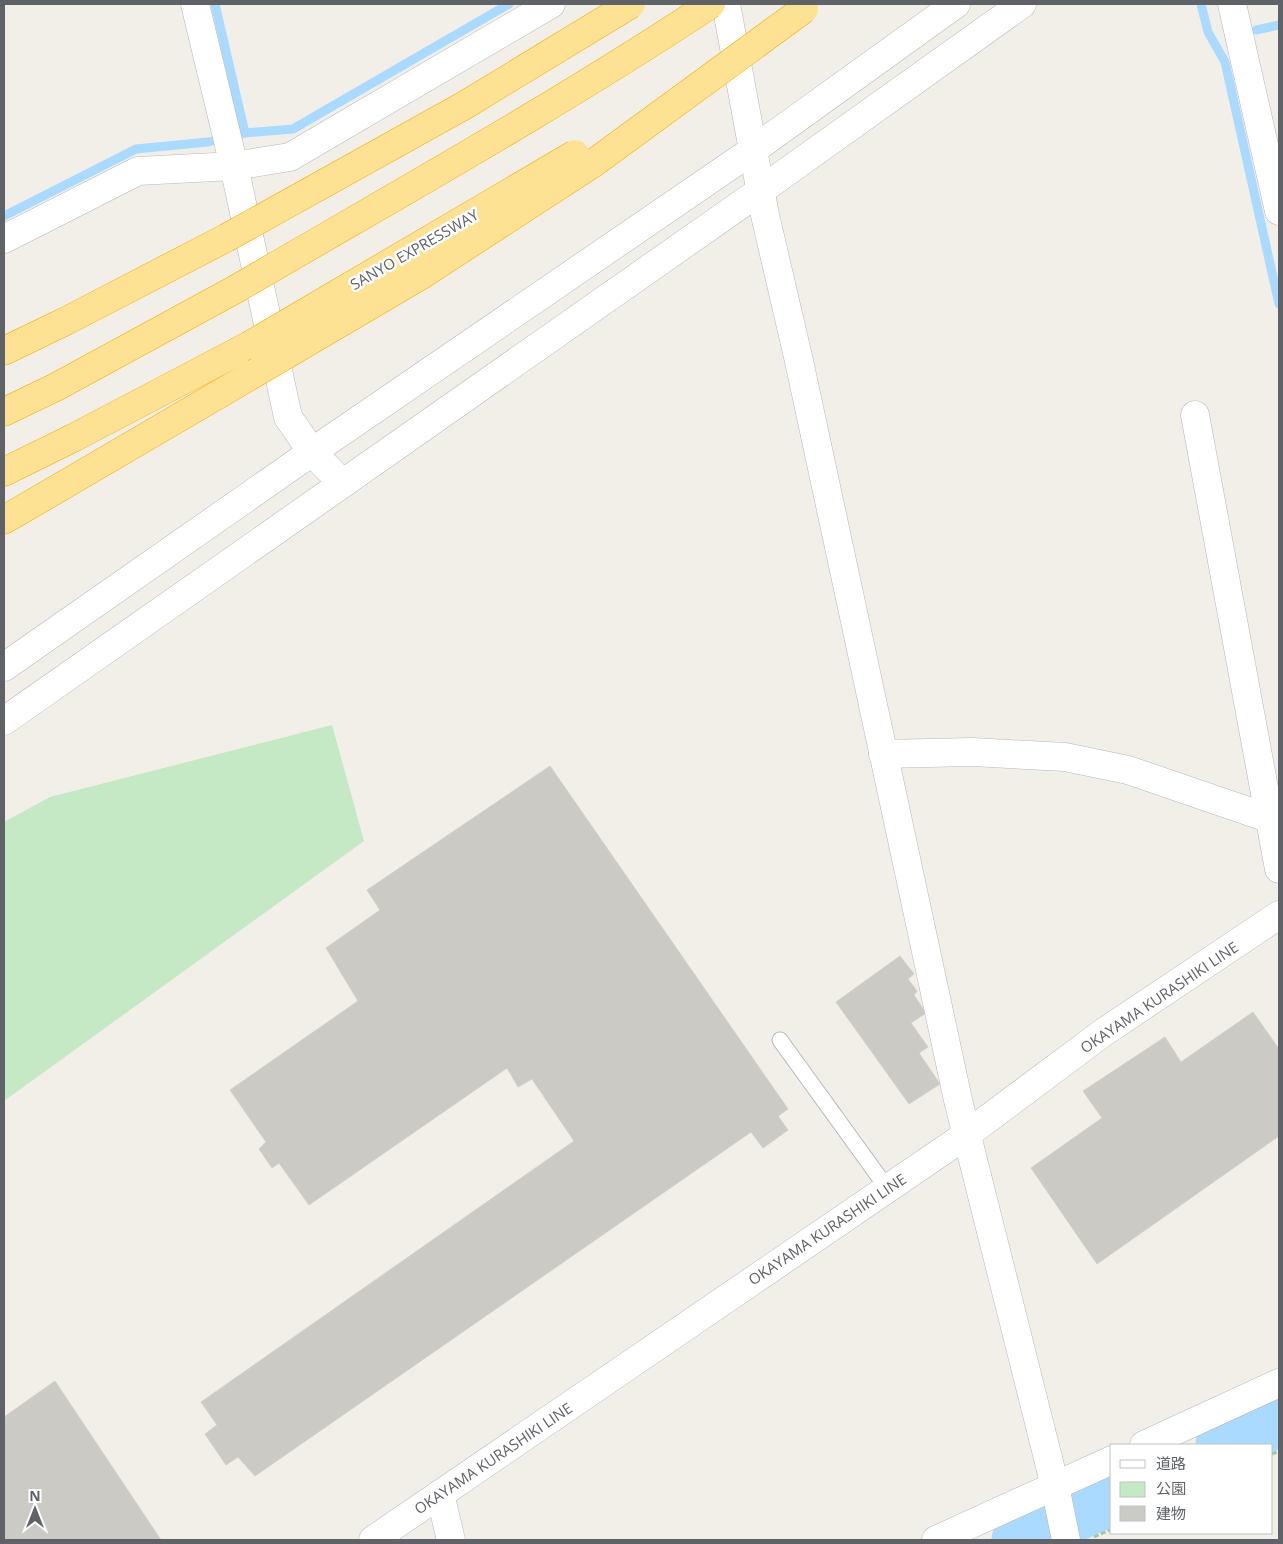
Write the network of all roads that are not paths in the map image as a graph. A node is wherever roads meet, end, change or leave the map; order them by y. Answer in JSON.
{"nodes":[{"id":1,"x":195,"y":4,"type":"edge"},
{"id":2,"x":551,"y":4,"type":"edge"},
{"id":3,"x":631,"y":4,"type":"edge"},
{"id":4,"x":711,"y":4,"type":"edge"},
{"id":5,"x":726,"y":4,"type":"edge"},
{"id":6,"x":956,"y":4,"type":"edge"},
{"id":7,"x":1022,"y":4,"type":"edge"},
{"id":8,"x":1232,"y":4,"type":"edge"},
{"id":9,"x":808,"y":6,"type":"edge"},
{"id":10,"x":229,"y":146,"type":"junction"},
{"id":11,"x":753,"y":150,"type":"junction"},
{"id":12,"x":760,"y":191,"type":"junction"},
{"id":13,"x":1279,"y":211,"type":"edge"},
{"id":14,"x":4,"y":239,"type":"edge"},
{"id":15,"x":4,"y":351,"type":"edge"},
{"id":16,"x":4,"y":412,"type":"edge"},
{"id":17,"x":1195,"y":415,"type":"dead end"},
{"id":18,"x":312,"y":452,"type":"junction"},
{"id":19,"x":4,"y":472,"type":"edge"},
{"id":20,"x":342,"y":483,"type":"junction"},
{"id":21,"x":4,"y":520,"type":"edge"},
{"id":22,"x":4,"y":667,"type":"edge"},
{"id":23,"x":4,"y":721,"type":"edge"},
{"id":24,"x":882,"y":754,"type":"junction"},
{"id":25,"x":1271,"y":819,"type":"junction"},
{"id":26,"x":1279,"y":870,"type":"edge"},
{"id":27,"x":1279,"y":915,"type":"edge"},
{"id":28,"x":780,"y":1040,"type":"dead end"},
{"id":29,"x":966,"y":1135,"type":"junction"},
{"id":30,"x":887,"y":1188,"type":"junction"},
{"id":31,"x":1279,"y":1383,"type":"edge"},
{"id":32,"x":1146,"y":1444,"type":"edge"},
{"id":33,"x":1110,"y":1461,"type":"edge"},
{"id":34,"x":440,"y":1494,"type":"junction"},
{"id":35,"x":1056,"y":1494,"type":"junction"},
{"id":36,"x":373,"y":1540,"type":"edge"},
{"id":37,"x":451,"y":1540,"type":"edge"},
{"id":38,"x":936,"y":1540,"type":"edge"},
{"id":39,"x":1066,"y":1540,"type":"edge"}],
"edges":[{"from":1,"to":10,"type":"street"},
{"from":2,"to":10,"type":"street"},
{"from":3,"to":15,"type":"highway","bridge":true},
{"from":4,"to":16,"type":"highway","bridge":true},
{"from":5,"to":11,"type":"street"},
{"from":6,"to":11,"type":"street"},
{"from":7,"to":12,"type":"street"},
{"from":8,"to":13,"type":"street"},
{"from":9,"to":19,"type":"highway","name":"SANYO EXPRESSWAY","bridge":true},
{"from":9,"to":21,"type":"highway","bridge":true},
{"from":10,"to":14,"type":"street"},
{"from":10,"to":18,"type":"street"},
{"from":11,"to":12,"type":"street"},
{"from":11,"to":18,"type":"street"},
{"from":12,"to":20,"type":"street"},
{"from":12,"to":24,"type":"street"},
{"from":17,"to":25,"type":"street"},
{"from":18,"to":20,"type":"street"},
{"from":18,"to":22,"type":"street"},
{"from":20,"to":23,"type":"street"},
{"from":24,"to":25,"type":"street"},
{"from":24,"to":29,"type":"street"},
{"from":25,"to":26,"type":"street"},
{"from":27,"to":29,"type":"street","name":"OKAYAMA KURASHIKI LINE"},
{"from":28,"to":30,"type":"lane"},
{"from":29,"to":30,"type":"street","name":"OKAYAMA KURASHIKI LINE"},
{"from":29,"to":35,"type":"street"},
{"from":30,"to":34,"type":"street","name":"OKAYAMA KURASHIKI LINE"},
{"from":31,"to":32,"type":"street"},
{"from":33,"to":35,"type":"street"},
{"from":34,"to":36,"type":"street","name":"OKAYAMA KURASHIKI LINE"},
{"from":34,"to":37,"type":"street"},
{"from":35,"to":38,"type":"street"},
{"from":35,"to":39,"type":"street"}]}
